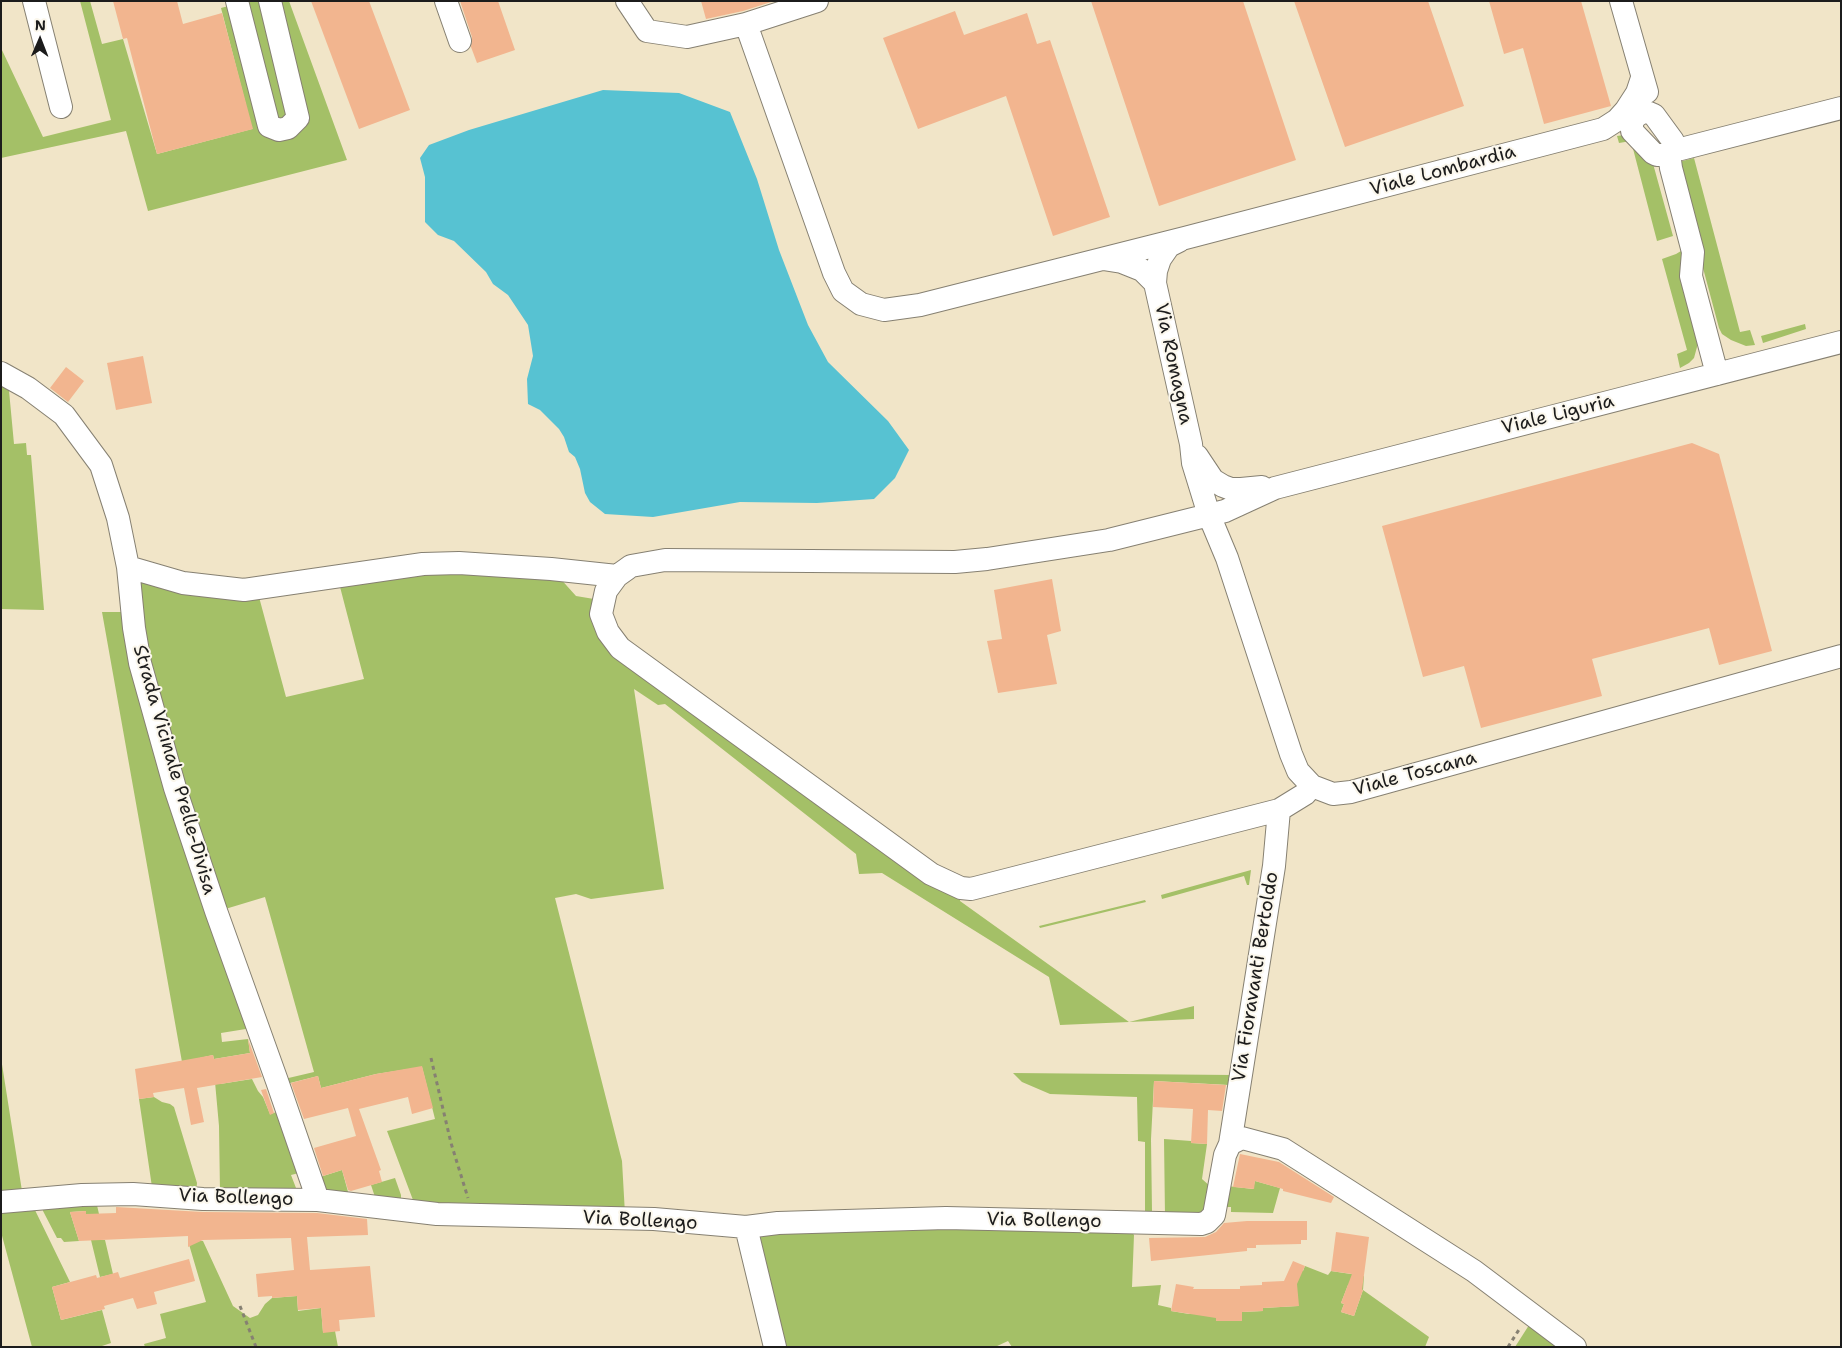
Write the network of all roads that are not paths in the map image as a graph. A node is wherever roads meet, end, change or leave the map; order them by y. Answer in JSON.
{"nodes":[{"id":1,"x":34,"y":1,"type":"edge"},
{"id":2,"x":237,"y":1,"type":"edge"},
{"id":3,"x":270,"y":1,"type":"edge"},
{"id":4,"x":446,"y":1,"type":"edge"},
{"id":5,"x":627,"y":1,"type":"edge"},
{"id":6,"x":818,"y":1,"type":"edge"},
{"id":7,"x":1621,"y":1,"type":"edge"},
{"id":8,"x":746,"y":24,"type":"junction"},
{"id":9,"x":460,"y":41,"type":"dead end"},
{"id":10,"x":1642,"y":78,"type":"junction"},
{"id":11,"x":61,"y":107,"type":"dead end"},
{"id":12,"x":1841,"y":108,"type":"edge"},
{"id":13,"x":1637,"y":117,"type":"junction"},
{"id":14,"x":1671,"y":150,"type":"junction"},
{"id":15,"x":1185,"y":238,"type":"junction"},
{"id":16,"x":1100,"y":259,"type":"junction"},
{"id":17,"x":1155,"y":283,"type":"junction"},
{"id":18,"x":1841,"y":342,"type":"edge"},
{"id":19,"x":1,"y":372,"type":"edge"},
{"id":20,"x":1717,"y":374,"type":"junction"},
{"id":21,"x":1190,"y":444,"type":"junction"},
{"id":22,"x":1275,"y":488,"type":"junction"},
{"id":23,"x":1209,"y":515,"type":"junction"},
{"id":24,"x":128,"y":567,"type":"junction"},
{"id":25,"x":617,"y":576,"type":"junction"},
{"id":26,"x":1841,"y":656,"type":"edge"},
{"id":27,"x":1312,"y":786,"type":"junction"},
{"id":28,"x":1279,"y":810,"type":"junction"},
{"id":29,"x":1227,"y":1149,"type":"junction"},
{"id":30,"x":318,"y":1200,"type":"junction"},
{"id":31,"x":1,"y":1202,"type":"edge"},
{"id":32,"x":746,"y":1227,"type":"junction"},
{"id":33,"x":775,"y":1347,"type":"edge"},
{"id":34,"x":1575,"y":1347,"type":"edge"}],
"edges":[{"from":1,"to":11,"type":"street"},
{"from":2,"to":3,"type":"street"},
{"from":4,"to":9,"type":"street"},
{"from":5,"to":8,"type":"street"},
{"from":6,"to":8,"type":"street"},
{"from":7,"to":10,"type":"street"},
{"from":8,"to":16,"type":"street","name":"Viale Lombardia"},
{"from":10,"to":13,"type":"street"},
{"from":10,"to":13,"type":"street","name":"Viale Lombardia"},
{"from":12,"to":14,"type":"street"},
{"from":13,"to":14,"type":"street"},
{"from":13,"to":15,"type":"street","name":"Viale Lombardia"},
{"from":14,"to":20,"type":"street"},
{"from":15,"to":16,"type":"street","name":"Viale Lombardia"},
{"from":15,"to":17,"type":"street"},
{"from":16,"to":17,"type":"street"},
{"from":17,"to":21,"type":"street","name":"Via Romagna"},
{"from":18,"to":20,"type":"street","name":"Viale Liguria"},
{"from":19,"to":24,"type":"street","name":"Strada Vicinale Prelle-Divisa"},
{"from":20,"to":22,"type":"street","name":"Viale Liguria"},
{"from":21,"to":22,"type":"street"},
{"from":21,"to":23,"type":"street"},
{"from":22,"to":23,"type":"street"},
{"from":23,"to":25,"type":"street"},
{"from":23,"to":27,"type":"street"},
{"from":24,"to":25,"type":"street"},
{"from":24,"to":30,"type":"street","name":"Strada Vicinale Prelle-Divisa"},
{"from":25,"to":28,"type":"street"},
{"from":26,"to":27,"type":"street","name":"Viale Toscana"},
{"from":27,"to":28,"type":"street"},
{"from":28,"to":29,"type":"street","name":"Via Fioravanti Bertoldo"},
{"from":29,"to":32,"type":"street","name":"Via Bollengo"},
{"from":29,"to":34,"type":"street"},
{"from":30,"to":31,"type":"street","name":"Via Bollengo"},
{"from":30,"to":32,"type":"street","name":"Via Bollengo"},
{"from":32,"to":33,"type":"street"}]}
